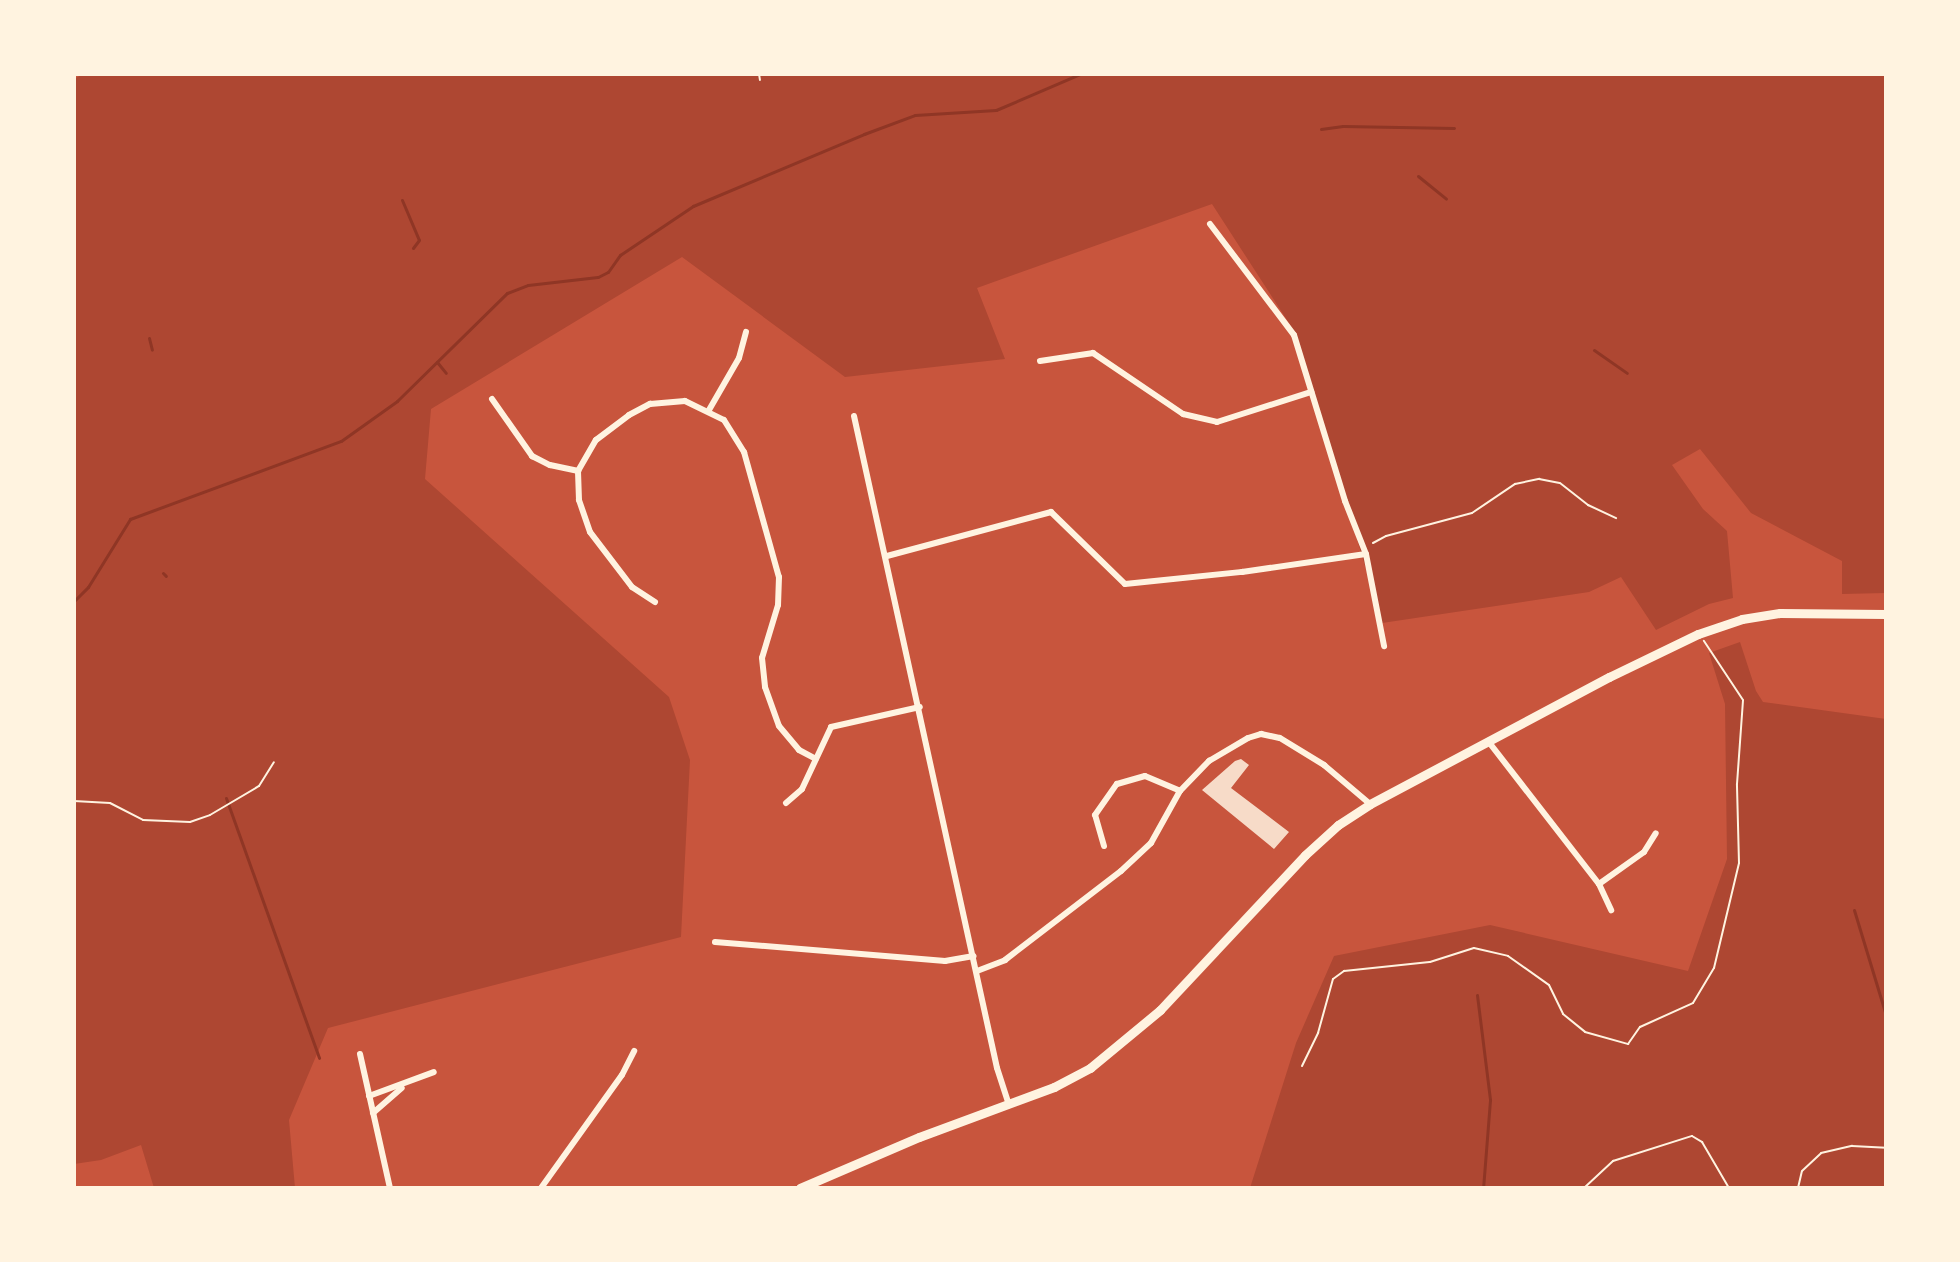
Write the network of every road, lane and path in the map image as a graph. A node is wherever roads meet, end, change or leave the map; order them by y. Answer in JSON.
{"nodes":[{"id":1,"x":759,"y":74,"type":"edge"},
{"id":2,"x":1563,"y":74,"type":"edge"},
{"id":3,"x":1575,"y":74,"type":"edge"},
{"id":4,"x":760,"y":80,"type":"dead end"},
{"id":5,"x":1210,"y":224,"type":"dead end"},
{"id":6,"x":746,"y":332,"type":"dead end"},
{"id":7,"x":1040,"y":361,"type":"dead end"},
{"id":8,"x":1311,"y":392,"type":"junction"},
{"id":9,"x":492,"y":399,"type":"dead end"},
{"id":10,"x":709,"y":410,"type":"junction"},
{"id":11,"x":854,"y":416,"type":"dead end"},
{"id":12,"x":578,"y":471,"type":"junction"},
{"id":13,"x":1616,"y":518,"type":"dead end"},
{"id":14,"x":1366,"y":554,"type":"junction"},
{"id":15,"x":887,"y":556,"type":"junction"},
{"id":16,"x":655,"y":602,"type":"dead end"},
{"id":17,"x":1886,"y":614,"type":"edge"},
{"id":18,"x":1698,"y":634,"type":"junction"},
{"id":19,"x":1384,"y":646,"type":"dead end"},
{"id":20,"x":920,"y":707,"type":"junction"},
{"id":21,"x":1488,"y":741,"type":"junction"},
{"id":22,"x":816,"y":759,"type":"junction"},
{"id":23,"x":274,"y":762,"type":"dead end"},
{"id":24,"x":1180,"y":791,"type":"junction"},
{"id":25,"x":74,"y":801,"type":"edge"},
{"id":26,"x":786,"y":803,"type":"dead end"},
{"id":27,"x":1370,"y":804,"type":"junction"},
{"id":28,"x":1656,"y":833,"type":"dead end"},
{"id":29,"x":1104,"y":846,"type":"dead end"},
{"id":30,"x":1599,"y":884,"type":"junction"},
{"id":31,"x":1611,"y":910,"type":"dead end"},
{"id":32,"x":715,"y":942,"type":"dead end"},
{"id":33,"x":974,"y":956,"type":"junction"},
{"id":34,"x":977,"y":971,"type":"junction"},
{"id":35,"x":634,"y":1051,"type":"dead end"},
{"id":36,"x":360,"y":1054,"type":"dead end"},
{"id":37,"x":1302,"y":1066,"type":"dead end"},
{"id":38,"x":434,"y":1072,"type":"dead end"},
{"id":39,"x":405,"y":1086,"type":"junction"},
{"id":40,"x":369,"y":1096,"type":"junction"},
{"id":41,"x":1009,"y":1105,"type":"junction"},
{"id":42,"x":373,"y":1113,"type":"junction"},
{"id":43,"x":1886,"y":1148,"type":"edge"},
{"id":44,"x":390,"y":1188,"type":"edge"},
{"id":45,"x":541,"y":1188,"type":"edge"},
{"id":46,"x":800,"y":1188,"type":"edge"},
{"id":47,"x":1584,"y":1188,"type":"edge"},
{"id":48,"x":1729,"y":1188,"type":"edge"},
{"id":49,"x":1798,"y":1188,"type":"edge"}],
"edges":[{"from":1,"to":4,"type":"path"},
{"from":2,"to":3,"type":"path"},
{"from":5,"to":8,"type":"street"},
{"from":6,"to":10,"type":"street"},
{"from":7,"to":8,"type":"street"},
{"from":8,"to":14,"type":"street"},
{"from":9,"to":12,"type":"street"},
{"from":10,"to":12,"type":"street"},
{"from":10,"to":22,"type":"street"},
{"from":11,"to":15,"type":"street"},
{"from":12,"to":16,"type":"street"},
{"from":13,"to":14,"type":"path"},
{"from":14,"to":15,"type":"street"},
{"from":14,"to":19,"type":"street"},
{"from":15,"to":20,"type":"street"},
{"from":17,"to":18,"type":"main road"},
{"from":18,"to":21,"type":"main road"},
{"from":18,"to":37,"type":"path"},
{"from":20,"to":22,"type":"street"},
{"from":20,"to":33,"type":"street"},
{"from":21,"to":27,"type":"main road"},
{"from":21,"to":30,"type":"street"},
{"from":22,"to":26,"type":"street"},
{"from":23,"to":25,"type":"path"},
{"from":24,"to":27,"type":"street"},
{"from":24,"to":29,"type":"street"},
{"from":24,"to":34,"type":"street"},
{"from":27,"to":41,"type":"main road"},
{"from":28,"to":30,"type":"street"},
{"from":30,"to":31,"type":"street"},
{"from":32,"to":33,"type":"street"},
{"from":33,"to":34,"type":"street"},
{"from":34,"to":41,"type":"street"},
{"from":35,"to":45,"type":"street"},
{"from":36,"to":40,"type":"street"},
{"from":38,"to":39,"type":"street"},
{"from":39,"to":40,"type":"street"},
{"from":39,"to":42,"type":"street"},
{"from":40,"to":42,"type":"street"},
{"from":41,"to":46,"type":"main road"},
{"from":42,"to":44,"type":"street"},
{"from":43,"to":49,"type":"path"},
{"from":47,"to":48,"type":"path"}]}
